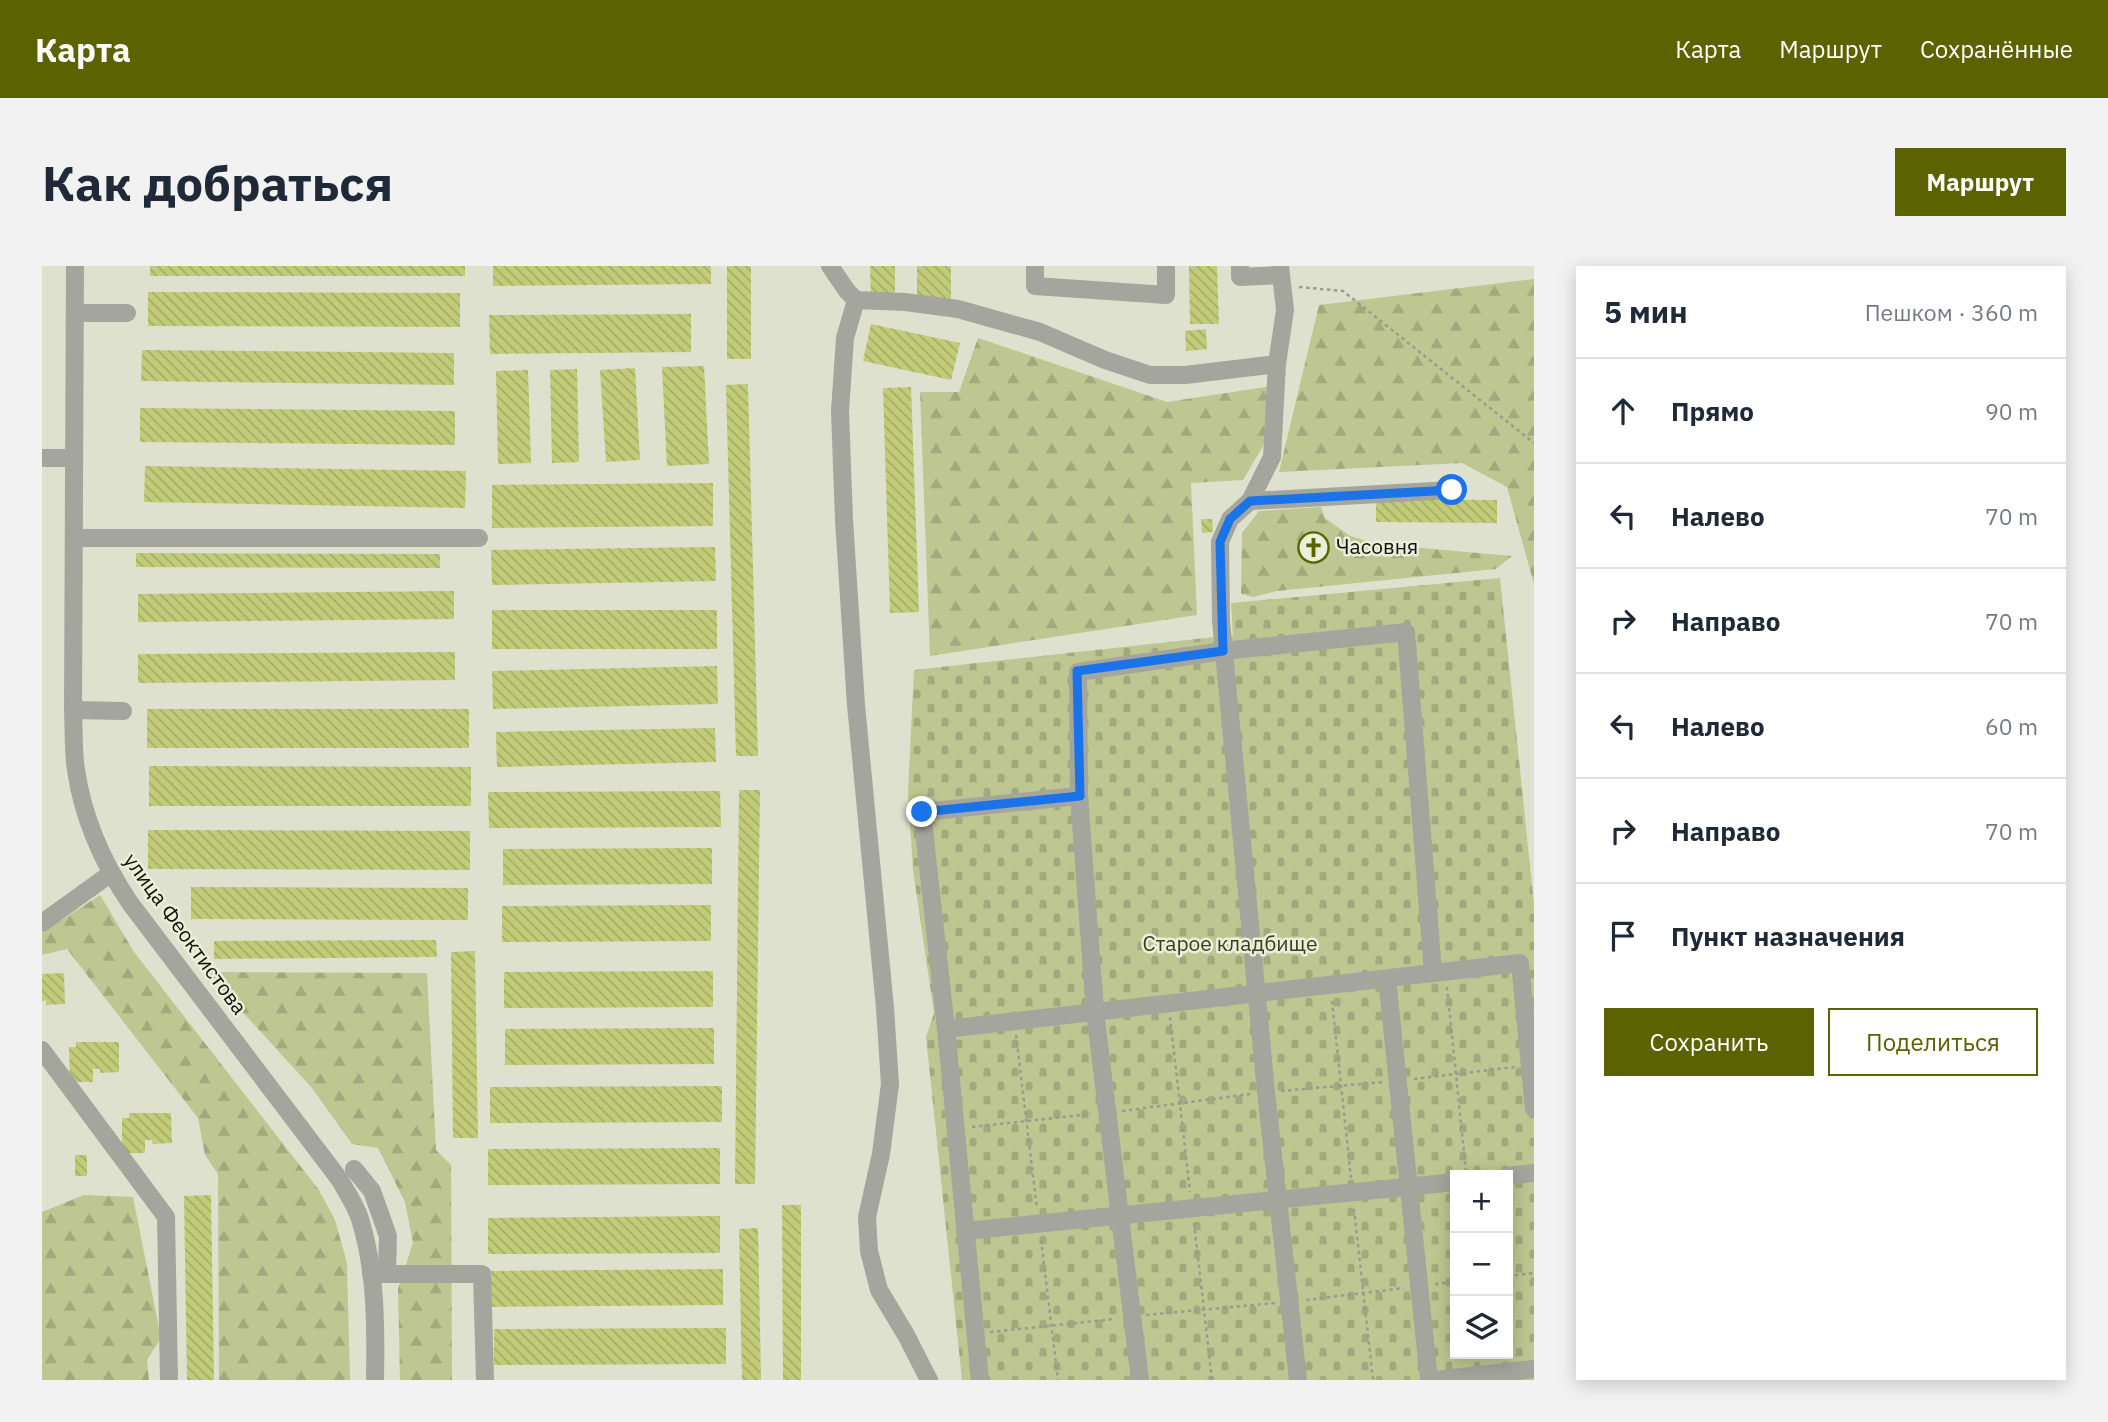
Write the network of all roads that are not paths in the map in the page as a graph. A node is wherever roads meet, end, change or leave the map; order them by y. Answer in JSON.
{"nodes":[{"id":1,"x":75,"y":266,"type":"edge"},
{"id":2,"x":830,"y":266,"type":"edge"},
{"id":3,"x":1035,"y":266,"type":"edge"},
{"id":4,"x":1166,"y":266,"type":"edge"},
{"id":5,"x":1240,"y":266,"type":"edge"},
{"id":6,"x":1281,"y":275,"type":"edge"},
{"id":7,"x":856,"y":300,"type":"junction"},
{"id":8,"x":75,"y":313,"type":"junction"},
{"id":9,"x":127,"y":313,"type":"dead end"},
{"id":10,"x":1277,"y":364,"type":"junction"},
{"id":11,"x":42,"y":458,"type":"edge"},
{"id":12,"x":74,"y":458,"type":"junction"},
{"id":13,"x":1452,"y":490,"type":"dead end"},
{"id":14,"x":1250,"y":501,"type":"junction"},
{"id":15,"x":74,"y":538,"type":"junction"},
{"id":16,"x":479,"y":538,"type":"dead end"},
{"id":17,"x":1223,"y":651,"type":"junction"},
{"id":18,"x":73,"y":710,"type":"junction"},
{"id":19,"x":123,"y":711,"type":"dead end"},
{"id":20,"x":1080,"y":796,"type":"junction"},
{"id":21,"x":110,"y":874,"type":"junction"},
{"id":22,"x":42,"y":923,"type":"edge"},
{"id":23,"x":1440,"y":972,"type":"junction"},
{"id":24,"x":1387,"y":979,"type":"junction"},
{"id":25,"x":1257,"y":995,"type":"junction"},
{"id":26,"x":1095,"y":1012,"type":"junction"},
{"id":27,"x":946,"y":1030,"type":"junction"},
{"id":28,"x":42,"y":1050,"type":"edge"},
{"id":29,"x":1534,"y":1109,"type":"edge"},
{"id":30,"x":354,"y":1170,"type":"dead end"},
{"id":31,"x":1534,"y":1173,"type":"edge"},
{"id":32,"x":1513,"y":1175,"type":"edge"},
{"id":33,"x":1450,"y":1183,"type":"edge"},
{"id":34,"x":1408,"y":1187,"type":"junction"},
{"id":35,"x":1279,"y":1199,"type":"junction"},
{"id":36,"x":1119,"y":1216,"type":"junction"},
{"id":37,"x":965,"y":1231,"type":"junction"},
{"id":38,"x":379,"y":1274,"type":"junction"},
{"id":39,"x":1534,"y":1368,"type":"edge"},
{"id":40,"x":169,"y":1380,"type":"edge"},
{"id":41,"x":375,"y":1380,"type":"edge"},
{"id":42,"x":485,"y":1380,"type":"edge"},
{"id":43,"x":929,"y":1380,"type":"edge"},
{"id":44,"x":980,"y":1380,"type":"edge"},
{"id":45,"x":1140,"y":1380,"type":"edge"},
{"id":46,"x":1298,"y":1380,"type":"edge"},
{"id":47,"x":1429,"y":1380,"type":"edge"},
{"id":48,"x":1435,"y":1380,"type":"edge"}],
"edges":[{"from":1,"to":8,"type":"street","name":"улица Феоктистова"},
{"from":2,"to":7,"type":"street"},
{"from":3,"to":4,"type":"street"},
{"from":5,"to":6,"type":"street"},
{"from":6,"to":10,"type":"street"},
{"from":7,"to":10,"type":"street"},
{"from":7,"to":43,"type":"street"},
{"from":8,"to":9,"type":"street"},
{"from":8,"to":12,"type":"street","name":"улица Феоктистова"},
{"from":10,"to":14,"type":"street"},
{"from":11,"to":12,"type":"street"},
{"from":12,"to":15,"type":"street","name":"улица Феоктистова"},
{"from":13,"to":14,"type":"street"},
{"from":14,"to":17,"type":"street"},
{"from":15,"to":16,"type":"street"},
{"from":15,"to":18,"type":"street","name":"улица Феоктистова"},
{"from":17,"to":20,"type":"street"},
{"from":17,"to":23,"type":"street"},
{"from":17,"to":25,"type":"street"},
{"from":18,"to":19,"type":"street"},
{"from":18,"to":21,"type":"street","name":"улица Феоктистова"},
{"from":20,"to":26,"type":"street"},
{"from":20,"to":27,"type":"street"},
{"from":21,"to":22,"type":"street"},
{"from":21,"to":38,"type":"street","name":"улица Феоктистова"},
{"from":23,"to":24,"type":"street"},
{"from":23,"to":29,"type":"street"},
{"from":24,"to":25,"type":"street"},
{"from":24,"to":34,"type":"street"},
{"from":25,"to":26,"type":"street"},
{"from":25,"to":35,"type":"street"},
{"from":26,"to":27,"type":"street"},
{"from":26,"to":36,"type":"street"},
{"from":27,"to":37,"type":"street"},
{"from":28,"to":40,"type":"street"},
{"from":30,"to":38,"type":"street"},
{"from":31,"to":32,"type":"street"},
{"from":33,"to":34,"type":"street"},
{"from":34,"to":35,"type":"street"},
{"from":34,"to":47,"type":"street"},
{"from":35,"to":36,"type":"street"},
{"from":35,"to":46,"type":"street"},
{"from":36,"to":37,"type":"street"},
{"from":36,"to":45,"type":"street"},
{"from":37,"to":44,"type":"street"},
{"from":38,"to":41,"type":"street","name":"улица Феоктистова"},
{"from":38,"to":42,"type":"street"},
{"from":39,"to":48,"type":"street"}]}
